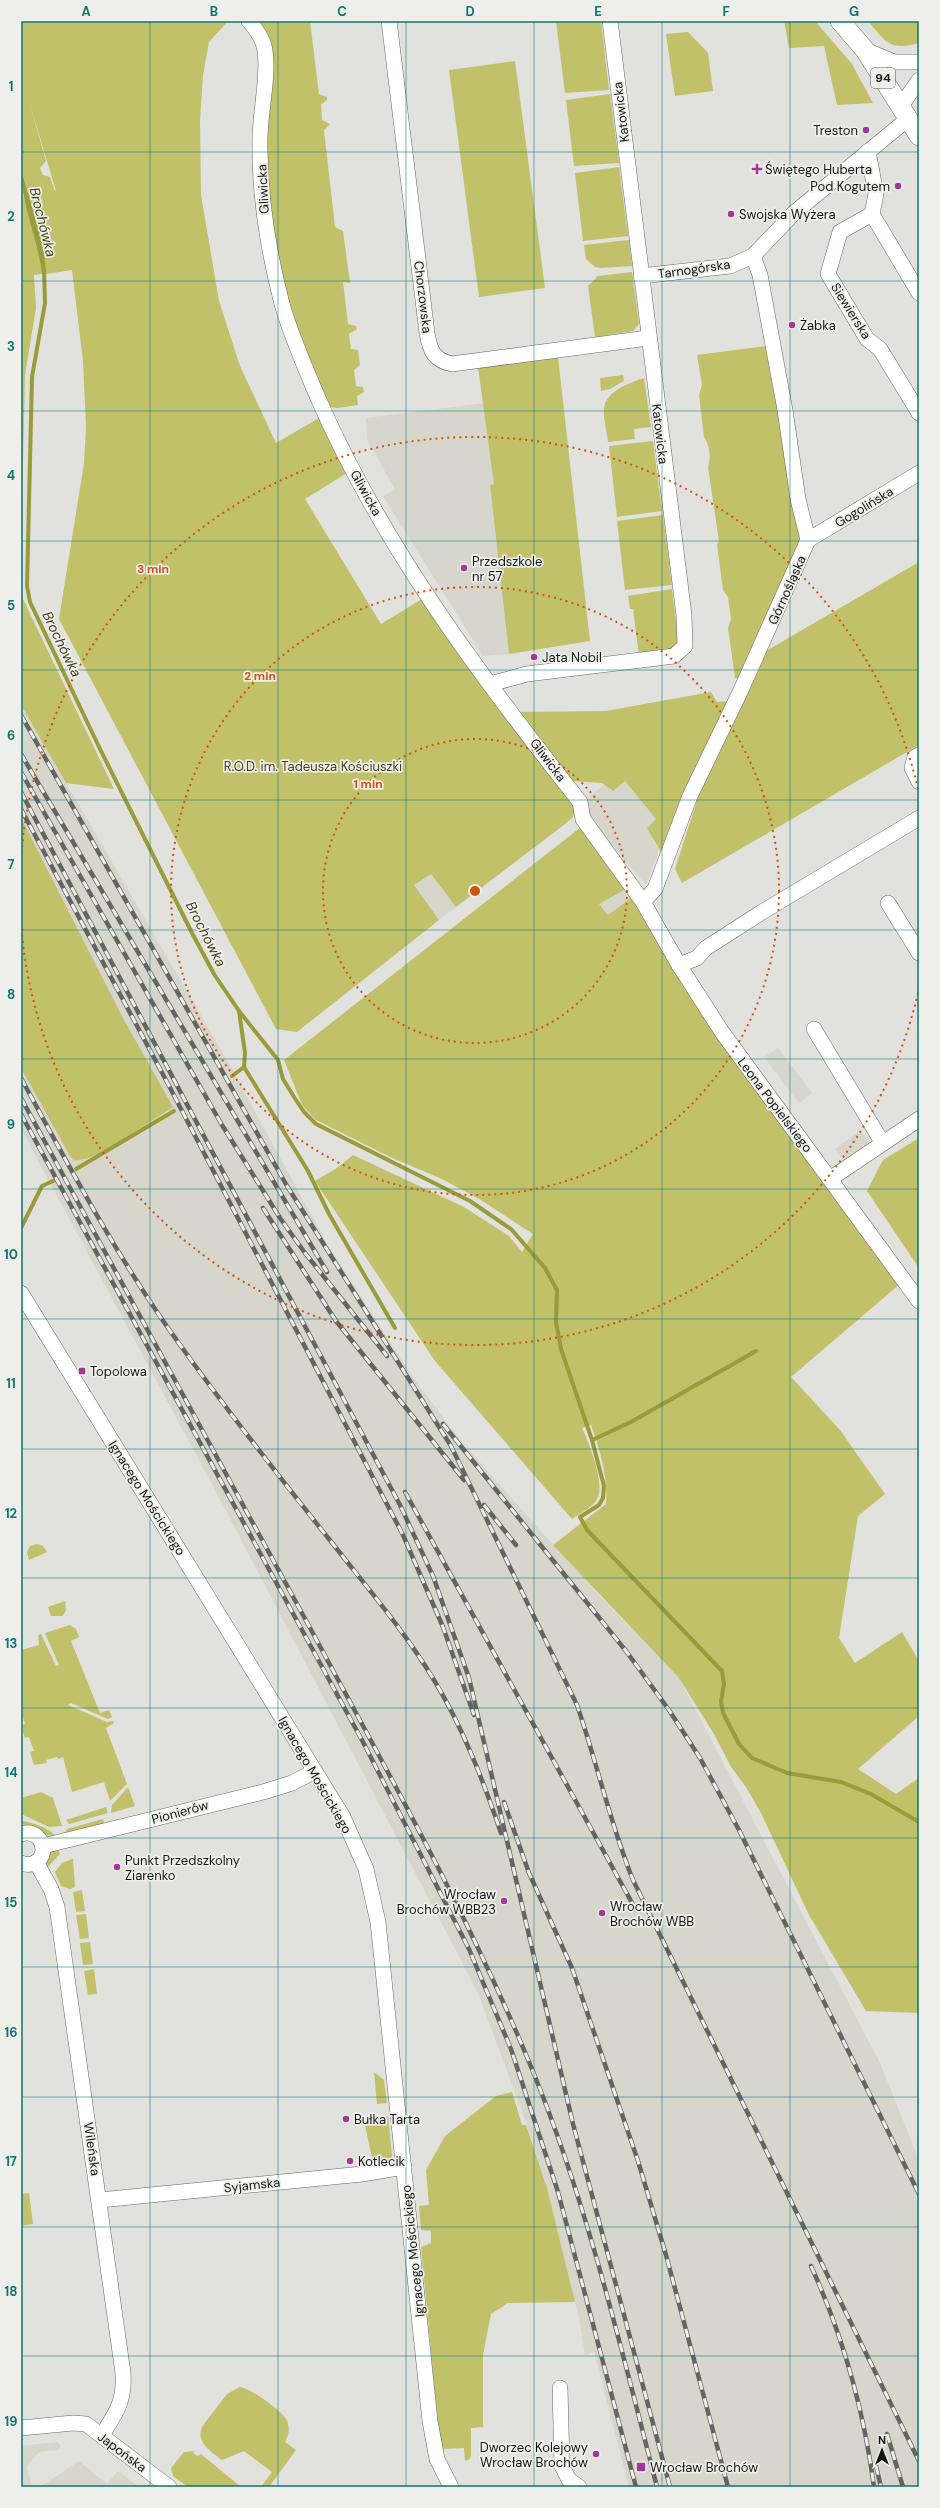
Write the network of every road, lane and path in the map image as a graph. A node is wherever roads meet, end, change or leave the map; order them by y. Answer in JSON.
{"nodes":[{"id":1,"x":248,"y":21,"type":"edge"},
{"id":2,"x":389,"y":21,"type":"edge"},
{"id":3,"x":610,"y":21,"type":"edge"},
{"id":4,"x":840,"y":21,"type":"edge"},
{"id":5,"x":865,"y":50,"type":"junction"},
{"id":6,"x":919,"y":62,"type":"edge"},
{"id":7,"x":919,"y":80,"type":"edge"},
{"id":8,"x":905,"y":112,"type":"junction"},
{"id":9,"x":919,"y":136,"type":"edge"},
{"id":10,"x":868,"y":151,"type":"junction"},
{"id":11,"x":872,"y":214,"type":"junction"},
{"id":12,"x":753,"y":256,"type":"junction"},
{"id":13,"x":641,"y":276,"type":"junction"},
{"id":14,"x":919,"y":293,"type":"edge"},
{"id":15,"x":648,"y":338,"type":"junction"},
{"id":16,"x":919,"y":413,"type":"edge"},
{"id":17,"x":919,"y":473,"type":"edge"},
{"id":18,"x":808,"y":540,"type":"junction"},
{"id":19,"x":490,"y":684,"type":"junction"},
{"id":20,"x":919,"y":755,"type":"edge"},
{"id":21,"x":919,"y":782,"type":"edge"},
{"id":22,"x":919,"y":818,"type":"edge"},
{"id":23,"x":643,"y":902,"type":"junction"},
{"id":24,"x":888,"y":903,"type":"dead end"},
{"id":25,"x":919,"y":953,"type":"edge"},
{"id":26,"x":679,"y":965,"type":"junction"},
{"id":27,"x":814,"y":1029,"type":"dead end"},
{"id":28,"x":919,"y":1119,"type":"edge"},
{"id":29,"x":882,"y":1142,"type":"junction"},
{"id":30,"x":830,"y":1180,"type":"junction"},
{"id":31,"x":21,"y":1293,"type":"edge"},
{"id":32,"x":919,"y":1301,"type":"edge"},
{"id":33,"x":315,"y":1772,"type":"junction"},
{"id":34,"x":21,"y":1834,"type":"edge"},
{"id":35,"x":43,"y":1846,"type":"junction"},
{"id":36,"x":36,"y":1862,"type":"junction"},
{"id":37,"x":21,"y":1863,"type":"edge"},
{"id":38,"x":404,"y":2167,"type":"junction"},
{"id":39,"x":100,"y":2200,"type":"junction"},
{"id":40,"x":560,"y":2388,"type":"dead end"},
{"id":41,"x":21,"y":2428,"type":"edge"},
{"id":42,"x":102,"y":2436,"type":"junction"},
{"id":43,"x":168,"y":2487,"type":"edge"},
{"id":44,"x":450,"y":2487,"type":"edge"},
{"id":45,"x":579,"y":2487,"type":"edge"}],
"edges":[{"from":1,"to":19,"type":"street","name":"Gliwicka"},
{"from":2,"to":15,"type":"street","name":"Chorzowska"},
{"from":3,"to":13,"type":"street","name":"Katowicka"},
{"from":4,"to":5,"type":"main road","number":"94"},
{"from":5,"to":6,"type":"street"},
{"from":5,"to":8,"type":"main road","number":"94"},
{"from":7,"to":8,"type":"street","name":"Tarnogórska"},
{"from":8,"to":9,"type":"main road","number":"94"},
{"from":8,"to":10,"type":"street","name":"Tarnogórska"},
{"from":10,"to":11,"type":"street"},
{"from":10,"to":12,"type":"street","name":"Tarnogórska"},
{"from":11,"to":14,"type":"street"},
{"from":11,"to":16,"type":"street","name":"Siewierska"},
{"from":12,"to":13,"type":"street","name":"Tarnogórska"},
{"from":12,"to":18,"type":"street","name":"Górnośląska"},
{"from":13,"to":15,"type":"street","name":"Katowicka"},
{"from":15,"to":19,"type":"street","name":"Katowicka"},
{"from":17,"to":18,"type":"street","name":"Gogolińska"},
{"from":18,"to":23,"type":"street","name":"Górnośląska"},
{"from":19,"to":23,"type":"street","name":"Gliwicka"},
{"from":20,"to":21,"type":"street"},
{"from":22,"to":26,"type":"street"},
{"from":23,"to":26,"type":"street","name":"Leona Popielskiego"},
{"from":24,"to":25,"type":"street"},
{"from":26,"to":30,"type":"street","name":"Leona Popielskiego"},
{"from":27,"to":29,"type":"street"},
{"from":28,"to":29,"type":"street"},
{"from":29,"to":30,"type":"street"},
{"from":30,"to":32,"type":"street","name":"Leona Popielskiego"},
{"from":31,"to":33,"type":"street","name":"Ignacego Mościckiego"},
{"from":33,"to":35,"type":"street","name":"Pionierów"},
{"from":33,"to":38,"type":"street","name":"Ignacego Mościckiego"},
{"from":34,"to":35,"type":"street"},
{"from":35,"to":36,"type":"street"},
{"from":36,"to":37,"type":"street"},
{"from":36,"to":39,"type":"street","name":"Wileńska"},
{"from":38,"to":39,"type":"street","name":"Syjamska"},
{"from":38,"to":44,"type":"street","name":"Ignacego Mościckiego"},
{"from":39,"to":42,"type":"street","name":"Wileńska"},
{"from":40,"to":45,"type":"street"},
{"from":41,"to":42,"type":"street","name":"Japońska"},
{"from":42,"to":43,"type":"street","name":"Japońska"}]}
